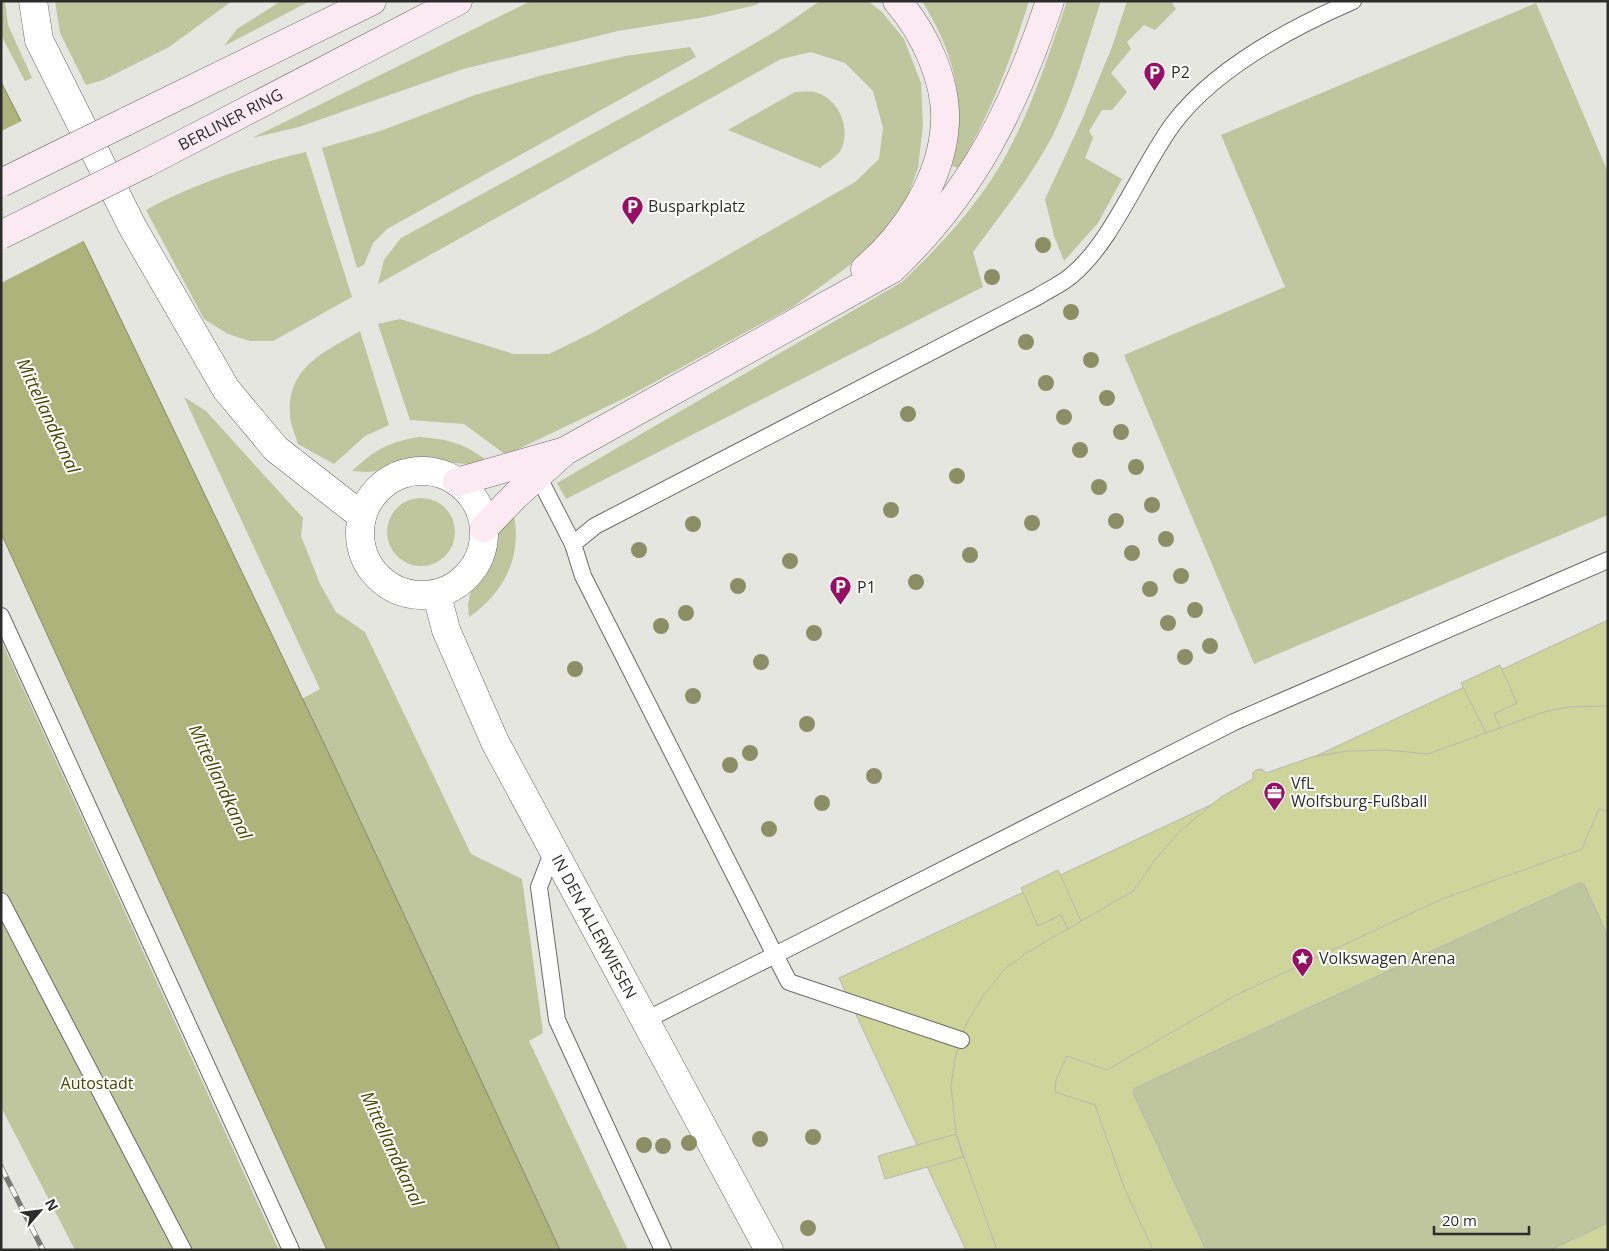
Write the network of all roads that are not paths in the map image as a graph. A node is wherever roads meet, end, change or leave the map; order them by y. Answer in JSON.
{"nodes":[{"id":1,"x":33,"y":1,"type":"edge"},
{"id":2,"x":372,"y":1,"type":"edge"},
{"id":3,"x":458,"y":1,"type":"edge"},
{"id":4,"x":897,"y":1,"type":"edge"},
{"id":5,"x":1050,"y":1,"type":"edge"},
{"id":6,"x":1353,"y":1,"type":"edge"},
{"id":7,"x":1,"y":183,"type":"edge"},
{"id":8,"x":1,"y":235,"type":"edge"},
{"id":9,"x":814,"y":313,"type":"junction"},
{"id":10,"x":565,"y":451,"type":"junction"},
{"id":11,"x":538,"y":476,"type":"junction"},
{"id":12,"x":457,"y":482,"type":"junction"},
{"id":13,"x":362,"y":516,"type":"junction"},
{"id":14,"x":484,"y":528,"type":"junction"},
{"id":15,"x":573,"y":544,"type":"junction"},
{"id":16,"x":1608,"y":560,"type":"edge"},
{"id":17,"x":437,"y":595,"type":"junction"},
{"id":18,"x":1,"y":616,"type":"edge"},
{"id":19,"x":553,"y":851,"type":"junction"},
{"id":20,"x":1,"y":901,"type":"edge"},
{"id":21,"x":775,"y":955,"type":"junction"},
{"id":22,"x":646,"y":1020,"type":"junction"},
{"id":23,"x":961,"y":1040,"type":"dead end"},
{"id":24,"x":183,"y":1250,"type":"edge"},
{"id":25,"x":291,"y":1250,"type":"edge"},
{"id":26,"x":663,"y":1250,"type":"edge"},
{"id":27,"x":769,"y":1250,"type":"edge"}],
"edges":[{"from":1,"to":13,"type":"street"},
{"from":2,"to":7,"type":"main road","bridge":true},
{"from":3,"to":8,"type":"main road","name":"BERLINER RING","bridge":true},
{"from":4,"to":9,"type":"main road"},
{"from":5,"to":9,"type":"main road"},
{"from":6,"to":15,"type":"lane"},
{"from":9,"to":10,"type":"main road"},
{"from":10,"to":11,"type":"main road"},
{"from":10,"to":12,"type":"main road"},
{"from":11,"to":14,"type":"main road"},
{"from":11,"to":15,"type":"lane"},
{"from":12,"to":13,"type":"street"},
{"from":12,"to":14,"type":"street"},
{"from":13,"to":17,"type":"street"},
{"from":14,"to":17,"type":"street"},
{"from":15,"to":21,"type":"lane"},
{"from":16,"to":21,"type":"lane"},
{"from":17,"to":19,"type":"street","name":"IN DEN ALLERWIESEN"},
{"from":18,"to":25,"type":"lane"},
{"from":19,"to":22,"type":"street","name":"IN DEN ALLERWIESEN"},
{"from":19,"to":26,"type":"lane"},
{"from":20,"to":24,"type":"lane"},
{"from":21,"to":22,"type":"lane"},
{"from":21,"to":23,"type":"lane"},
{"from":22,"to":27,"type":"street","name":"IN DEN ALLERWIESEN"}]}
